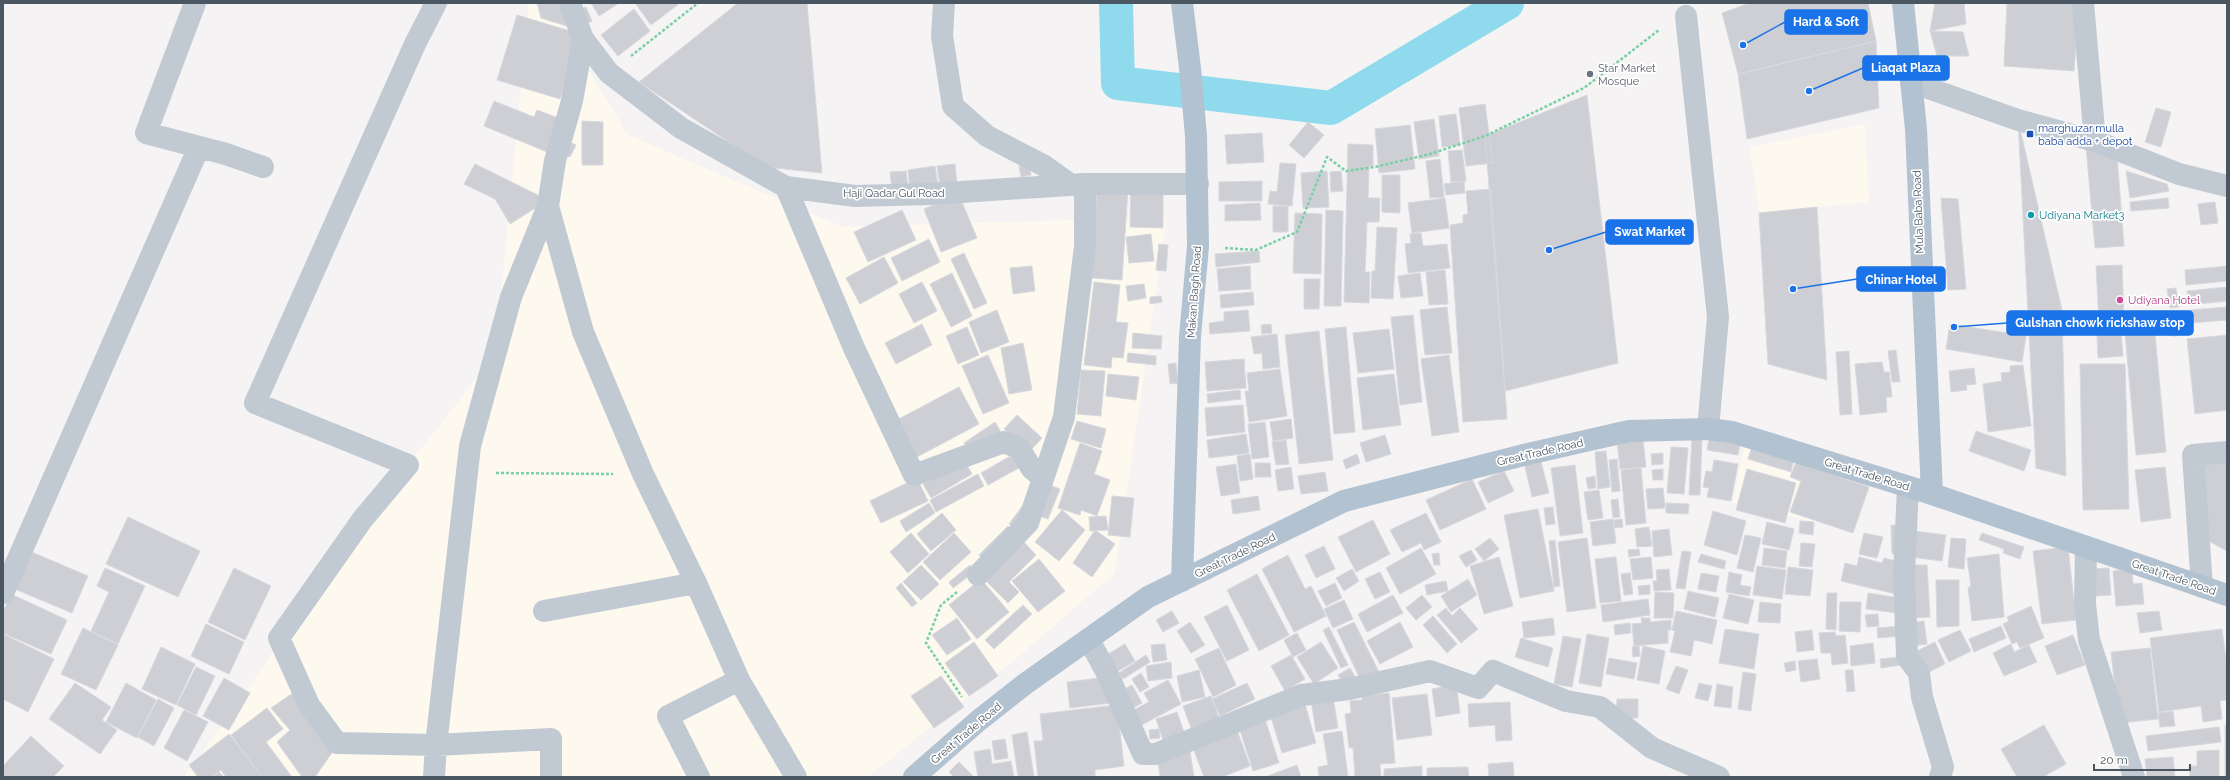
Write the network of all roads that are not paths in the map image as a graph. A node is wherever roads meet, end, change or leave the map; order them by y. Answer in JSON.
{"nodes":[{"id":1,"x":195,"y":3,"type":"edge"},
{"id":2,"x":436,"y":3,"type":"edge"},
{"id":3,"x":570,"y":3,"type":"edge"},
{"id":4,"x":944,"y":3,"type":"edge"},
{"id":5,"x":1182,"y":3,"type":"edge"},
{"id":6,"x":1903,"y":3,"type":"edge"},
{"id":7,"x":2083,"y":3,"type":"edge"},
{"id":8,"x":1686,"y":16,"type":"road end"},
{"id":9,"x":583,"y":40,"type":"junction"},
{"id":10,"x":1911,"y":82,"type":"junction"},
{"id":11,"x":2095,"y":141,"type":"junction"},
{"id":12,"x":199,"y":147,"type":"junction"},
{"id":13,"x":263,"y":166,"type":"dead end"},
{"id":14,"x":1078,"y":184,"type":"junction"},
{"id":15,"x":1198,"y":184,"type":"junction"},
{"id":16,"x":2227,"y":186,"type":"edge"},
{"id":17,"x":786,"y":187,"type":"junction"},
{"id":18,"x":548,"y":206,"type":"junction"},
{"id":19,"x":1708,"y":429,"type":"junction"},
{"id":20,"x":2227,"y":452,"type":"edge"},
{"id":21,"x":1043,"y":478,"type":"junction"},
{"id":22,"x":1908,"y":487,"type":"junction"},
{"id":23,"x":1932,"y":494,"type":"junction"},
{"id":24,"x":2086,"y":547,"type":"junction"},
{"id":25,"x":978,"y":574,"type":"road end"},
{"id":26,"x":1182,"y":581,"type":"junction"},
{"id":27,"x":696,"y":583,"type":"junction"},
{"id":28,"x":2202,"y":587,"type":"junction"},
{"id":29,"x":3,"y":593,"type":"edge"},
{"id":30,"x":2227,"y":595,"type":"edge"},
{"id":31,"x":544,"y":611,"type":"dead end"},
{"id":32,"x":1089,"y":640,"type":"junction"},
{"id":33,"x":739,"y":680,"type":"junction"},
{"id":34,"x":436,"y":745,"type":"junction"},
{"id":35,"x":434,"y":777,"type":"edge"},
{"id":36,"x":551,"y":777,"type":"edge"},
{"id":37,"x":699,"y":777,"type":"edge"},
{"id":38,"x":796,"y":777,"type":"edge"},
{"id":39,"x":914,"y":777,"type":"edge"},
{"id":40,"x":1719,"y":777,"type":"edge"},
{"id":41,"x":1940,"y":777,"type":"edge"},
{"id":42,"x":2134,"y":777,"type":"edge"}],
"edges":[{"from":1,"to":12,"type":"street"},
{"from":2,"to":34,"type":"street"},
{"from":3,"to":9,"type":"street","name":"Haji Qadar Gul Road"},
{"from":4,"to":14,"type":"street"},
{"from":5,"to":15,"type":"main road","name":"Makan Bagh Road"},
{"from":6,"to":10,"type":"main road","name":"Mula Baba Road"},
{"from":7,"to":11,"type":"street"},
{"from":8,"to":19,"type":"street"},
{"from":9,"to":17,"type":"street","name":"Haji Qadar Gul Road"},
{"from":9,"to":18,"type":"street"},
{"from":10,"to":11,"type":"street"},
{"from":10,"to":23,"type":"main road","name":"Mula Baba Road"},
{"from":11,"to":16,"type":"street"},
{"from":12,"to":13,"type":"street"},
{"from":12,"to":29,"type":"street"},
{"from":14,"to":15,"type":"street","name":"Haji Qadar Gul Road"},
{"from":14,"to":17,"type":"street","name":"Haji Qadar Gul Road"},
{"from":14,"to":21,"type":"street"},
{"from":15,"to":26,"type":"main road","name":"Makan Bagh Road"},
{"from":17,"to":21,"type":"street"},
{"from":18,"to":27,"type":"street"},
{"from":18,"to":34,"type":"street"},
{"from":19,"to":22,"type":"main road","name":"Great Trade Road"},
{"from":19,"to":26,"type":"main road","name":"Great Trade Road"},
{"from":20,"to":28,"type":"street"},
{"from":21,"to":25,"type":"street"},
{"from":22,"to":23,"type":"main road","name":"Great Trade Road"},
{"from":22,"to":41,"type":"street"},
{"from":23,"to":24,"type":"main road","name":"Great Trade Road"},
{"from":24,"to":28,"type":"main road","name":"Great Trade Road"},
{"from":24,"to":42,"type":"street"},
{"from":26,"to":32,"type":"main road","name":"Great Trade Road"},
{"from":27,"to":31,"type":"street"},
{"from":27,"to":33,"type":"street"},
{"from":28,"to":30,"type":"main road","name":"Great Trade Road"},
{"from":32,"to":39,"type":"main road","name":"Great Trade Road"},
{"from":32,"to":40,"type":"street"},
{"from":33,"to":37,"type":"street"},
{"from":33,"to":38,"type":"street"},
{"from":34,"to":35,"type":"street"},
{"from":34,"to":36,"type":"street"}]}
